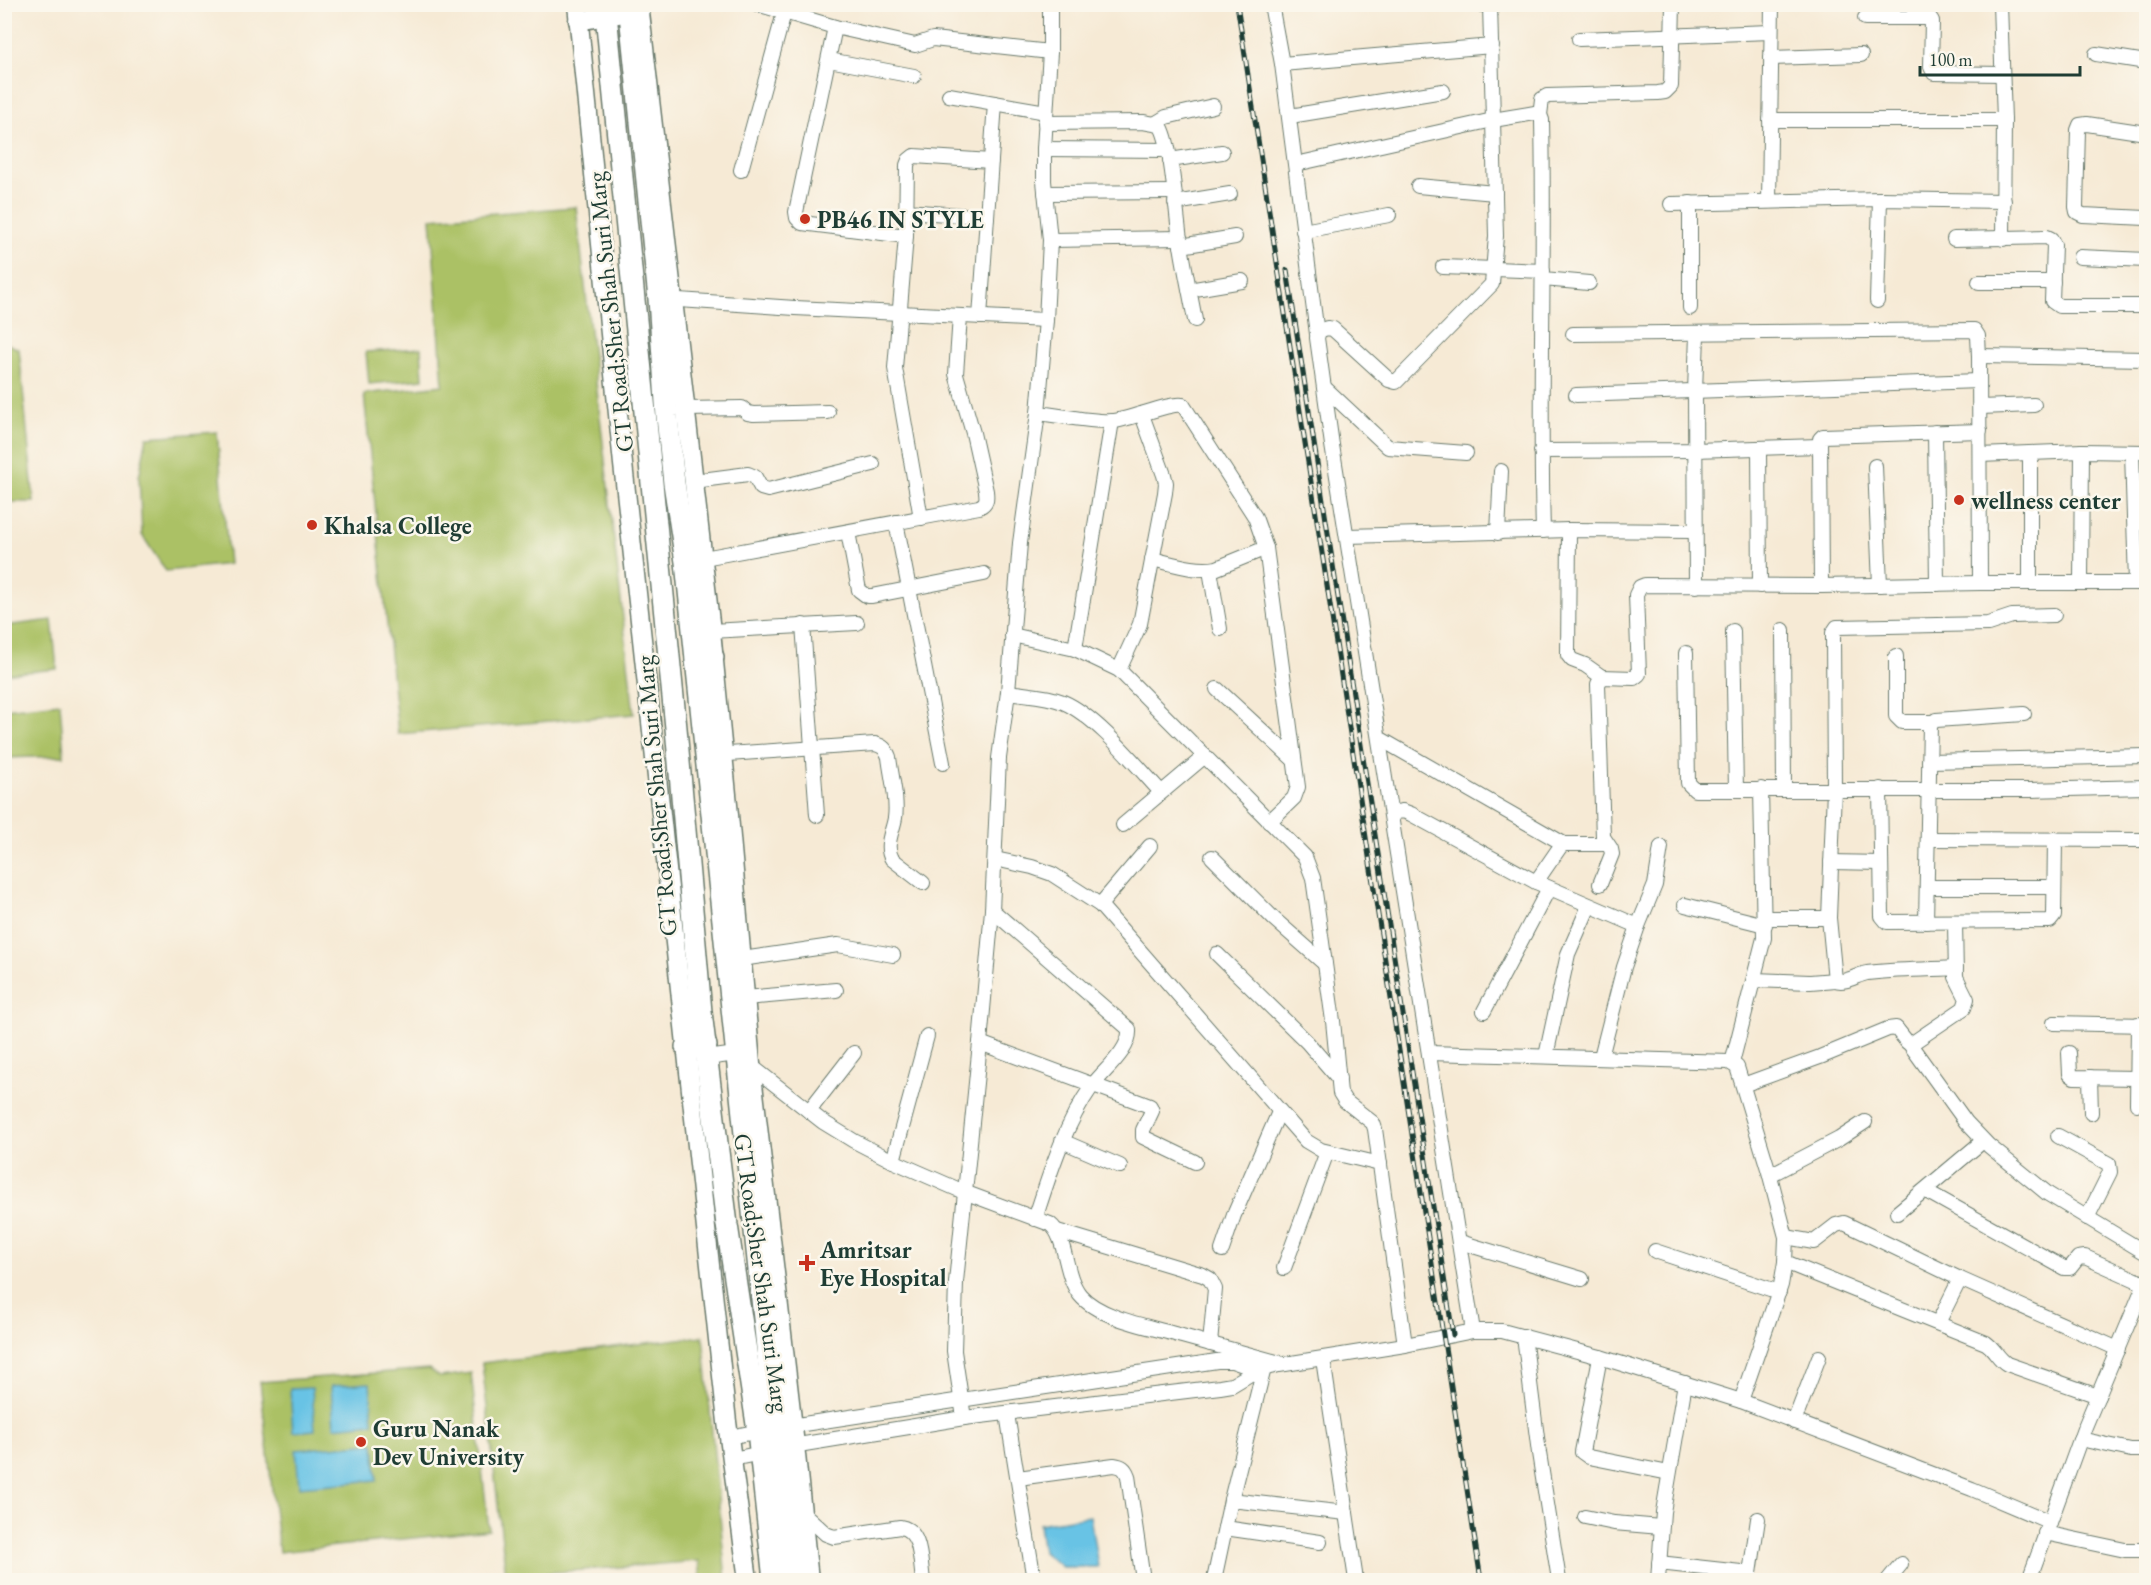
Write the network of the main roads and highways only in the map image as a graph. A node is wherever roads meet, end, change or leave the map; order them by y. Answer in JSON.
{"nodes":[{"id":1,"x":637,"y":7,"type":"edge"},
{"id":2,"x":606,"y":10,"type":"edge"},
{"id":3,"x":577,"y":13,"type":"edge"},
{"id":4,"x":666,"y":299,"type":"junction"},
{"id":5,"x":694,"y":560,"type":"junction"},
{"id":6,"x":704,"y":658,"type":"junction"},
{"id":7,"x":734,"y":960,"type":"junction"},
{"id":8,"x":700,"y":1050,"type":"junction"},
{"id":9,"x":744,"y":1058,"type":"junction"},
{"id":10,"x":775,"y":1429,"type":"junction"},
{"id":11,"x":778,"y":1449,"type":"junction"},
{"id":12,"x":748,"y":1581,"type":"edge"},
{"id":13,"x":774,"y":1581,"type":"edge"},
{"id":14,"x":791,"y":1581,"type":"edge"},
{"id":15,"x":808,"y":1581,"type":"edge"}],
"edges":[{"from":1,"to":2,"type":"main road"},
{"from":1,"to":4,"type":"main road","name":"GT Road;Sher Shah Suri Marg"},
{"from":2,"to":3,"type":"main road"},
{"from":2,"to":8,"type":"main road","name":"GT Road;Sher Shah Suri Marg"},
{"from":3,"to":8,"type":"main road"},
{"from":4,"to":5,"type":"main road"},
{"from":4,"to":5,"type":"main road","name":"GT Road;Sher Shah Suri Marg"},
{"from":5,"to":6,"type":"main road","name":"GT Road;Sher Shah Suri Marg"},
{"from":5,"to":6,"type":"main road"},
{"from":6,"to":7,"type":"main road","name":"GT Road;Sher Shah Suri Marg"},
{"from":7,"to":9,"type":"main road","name":"GT Road;Sher Shah Suri Marg"},
{"from":7,"to":9,"type":"main road"},
{"from":8,"to":10,"type":"main road","name":"GT Road;Sher Shah Suri Marg"},
{"from":8,"to":12,"type":"main road"},
{"from":9,"to":10,"type":"main road","name":"GT Road;Sher Shah Suri Marg"},
{"from":10,"to":11,"type":"main road","name":"GT Road;Sher Shah Suri Marg"},
{"from":11,"to":13,"type":"main road","name":"GT Road;Sher Shah Suri Marg"},
{"from":11,"to":14,"type":"main road","name":"GT Road;Sher Shah Suri Marg"},
{"from":11,"to":15,"type":"main road"}]}
